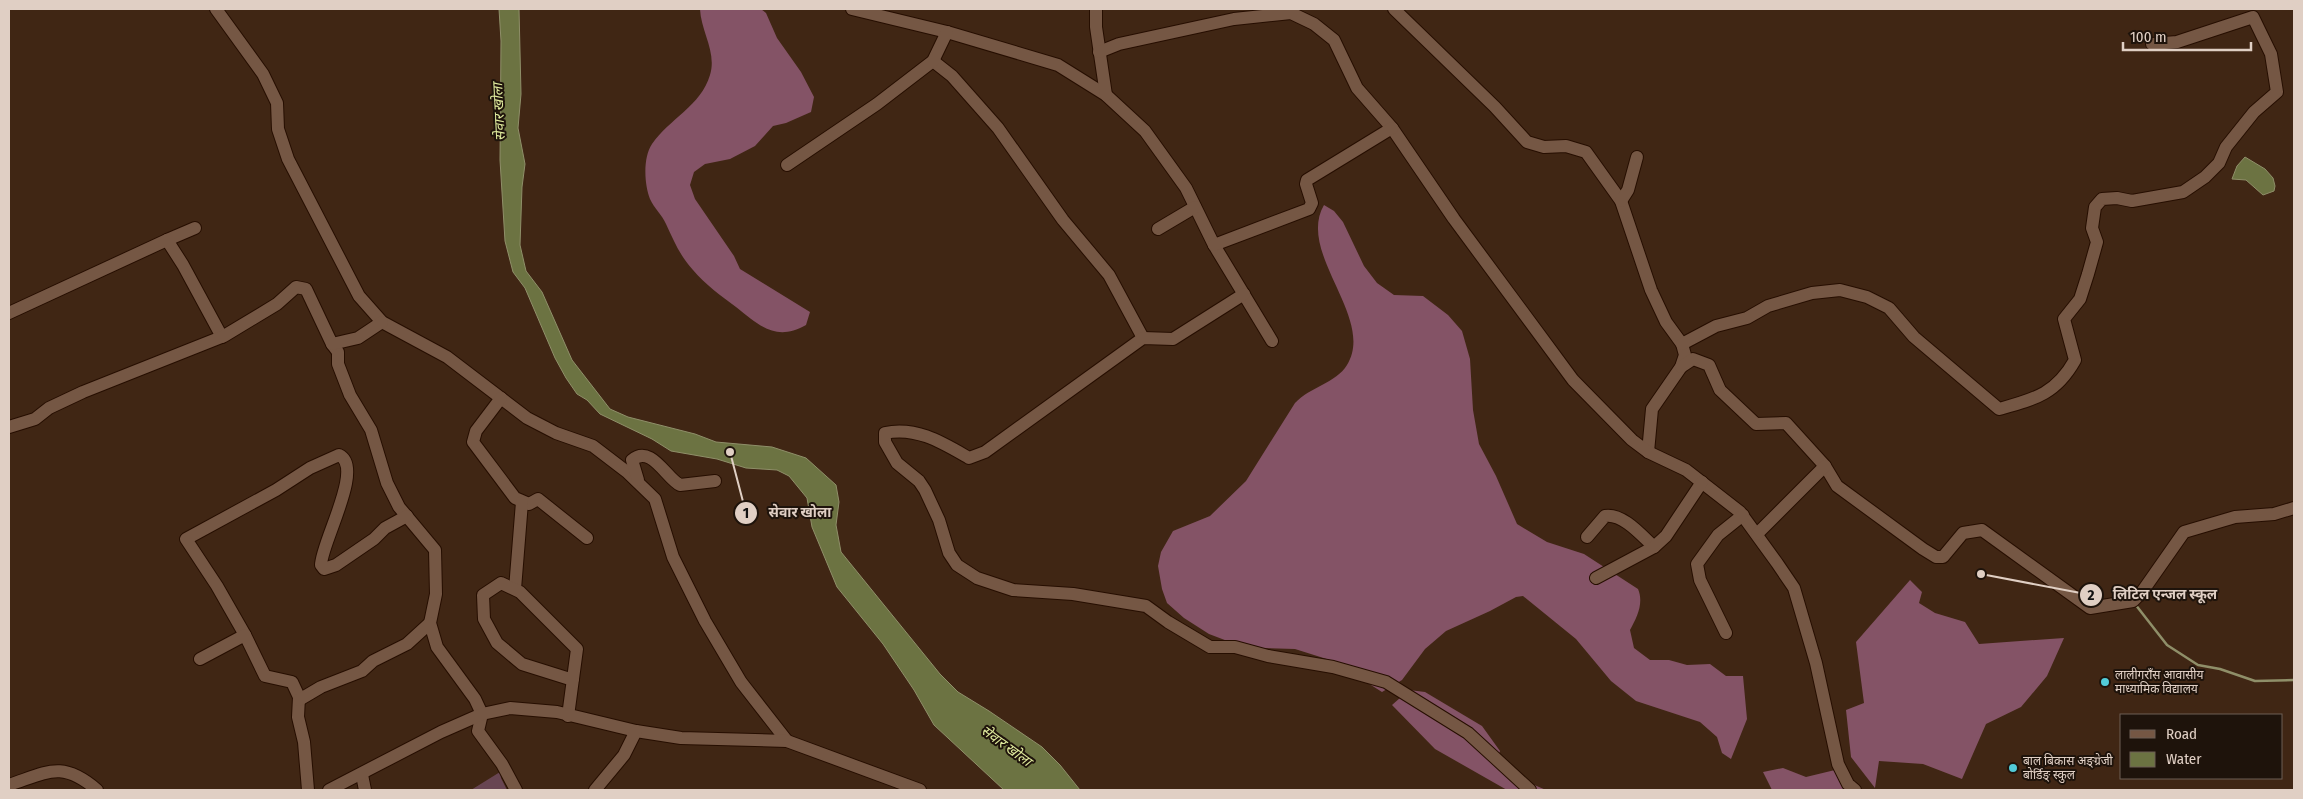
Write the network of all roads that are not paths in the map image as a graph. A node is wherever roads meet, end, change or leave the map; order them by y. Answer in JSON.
{"nodes":[{"id":1,"x":216,"y":9,"type":"edge"},
{"id":2,"x":852,"y":9,"type":"edge"},
{"id":3,"x":1096,"y":9,"type":"edge"},
{"id":4,"x":1394,"y":9,"type":"edge"},
{"id":5,"x":1291,"y":11,"type":"edge"},
{"id":6,"x":946,"y":32,"type":"junction"},
{"id":7,"x":2152,"y":44,"type":"dead end"},
{"id":8,"x":1099,"y":52,"type":"junction"},
{"id":9,"x":933,"y":61,"type":"junction"},
{"id":10,"x":1106,"y":95,"type":"junction"},
{"id":11,"x":1392,"y":128,"type":"junction"},
{"id":12,"x":1637,"y":157,"type":"dead end"},
{"id":13,"x":787,"y":165,"type":"dead end"},
{"id":14,"x":1621,"y":201,"type":"junction"},
{"id":15,"x":1196,"y":207,"type":"junction"},
{"id":16,"x":195,"y":228,"type":"dead end"},
{"id":17,"x":1158,"y":229,"type":"dead end"},
{"id":18,"x":167,"y":240,"type":"junction"},
{"id":19,"x":1214,"y":245,"type":"junction"},
{"id":20,"x":1244,"y":294,"type":"junction"},
{"id":21,"x":9,"y":313,"type":"edge"},
{"id":22,"x":382,"y":322,"type":"junction"},
{"id":23,"x":222,"y":337,"type":"junction"},
{"id":24,"x":1143,"y":338,"type":"junction"},
{"id":25,"x":1272,"y":341,"type":"dead end"},
{"id":26,"x":332,"y":344,"type":"junction"},
{"id":27,"x":1682,"y":344,"type":"junction"},
{"id":28,"x":1681,"y":367,"type":"junction"},
{"id":29,"x":501,"y":398,"type":"junction"},
{"id":30,"x":9,"y":427,"type":"edge"},
{"id":31,"x":1648,"y":452,"type":"junction"},
{"id":32,"x":1825,"y":466,"type":"junction"},
{"id":33,"x":715,"y":481,"type":"dead end"},
{"id":34,"x":639,"y":482,"type":"junction"},
{"id":35,"x":1702,"y":482,"type":"junction"},
{"id":36,"x":522,"y":502,"type":"junction"},
{"id":37,"x":2294,"y":508,"type":"edge"},
{"id":38,"x":1743,"y":515,"type":"junction"},
{"id":39,"x":407,"y":516,"type":"junction"},
{"id":40,"x":1757,"y":534,"type":"junction"},
{"id":41,"x":1587,"y":537,"type":"dead end"},
{"id":42,"x":587,"y":538,"type":"dead end"},
{"id":43,"x":1654,"y":546,"type":"junction"},
{"id":44,"x":1596,"y":578,"type":"dead end"},
{"id":45,"x":515,"y":589,"type":"junction"},
{"id":46,"x":430,"y":623,"type":"junction"},
{"id":47,"x":1726,"y":633,"type":"dead end"},
{"id":48,"x":245,"y":635,"type":"junction"},
{"id":49,"x":200,"y":659,"type":"dead end"},
{"id":50,"x":573,"y":680,"type":"junction"},
{"id":51,"x":299,"y":700,"type":"junction"},
{"id":52,"x":482,"y":714,"type":"junction"},
{"id":53,"x":568,"y":716,"type":"junction"},
{"id":54,"x":636,"y":732,"type":"junction"},
{"id":55,"x":787,"y":741,"type":"junction"},
{"id":56,"x":362,"y":775,"type":"junction"},
{"id":57,"x":9,"y":785,"type":"edge"},
{"id":58,"x":97,"y":790,"type":"edge"},
{"id":59,"x":308,"y":790,"type":"edge"},
{"id":60,"x":329,"y":790,"type":"edge"},
{"id":61,"x":365,"y":790,"type":"edge"},
{"id":62,"x":516,"y":790,"type":"edge"},
{"id":63,"x":595,"y":790,"type":"edge"},
{"id":64,"x":920,"y":790,"type":"edge"},
{"id":65,"x":1530,"y":790,"type":"edge"},
{"id":66,"x":1855,"y":790,"type":"edge"}],
"edges":[{"from":1,"to":22,"type":"street"},
{"from":2,"to":6,"type":"street"},
{"from":3,"to":8,"type":"street"},
{"from":4,"to":14,"type":"street"},
{"from":5,"to":8,"type":"street"},
{"from":5,"to":11,"type":"street"},
{"from":6,"to":9,"type":"street"},
{"from":6,"to":10,"type":"street"},
{"from":7,"to":27,"type":"street"},
{"from":8,"to":10,"type":"street"},
{"from":9,"to":13,"type":"street"},
{"from":9,"to":24,"type":"street"},
{"from":10,"to":15,"type":"street"},
{"from":11,"to":19,"type":"street"},
{"from":11,"to":31,"type":"street"},
{"from":12,"to":14,"type":"street"},
{"from":14,"to":27,"type":"street"},
{"from":15,"to":17,"type":"street"},
{"from":15,"to":19,"type":"street"},
{"from":16,"to":18,"type":"street"},
{"from":18,"to":21,"type":"street"},
{"from":18,"to":23,"type":"street"},
{"from":19,"to":20,"type":"street"},
{"from":20,"to":24,"type":"street"},
{"from":20,"to":25,"type":"street"},
{"from":22,"to":26,"type":"street"},
{"from":22,"to":29,"type":"street"},
{"from":23,"to":26,"type":"street"},
{"from":23,"to":30,"type":"street"},
{"from":24,"to":65,"type":"street"},
{"from":26,"to":39,"type":"street"},
{"from":27,"to":28,"type":"street"},
{"from":28,"to":31,"type":"street"},
{"from":28,"to":32,"type":"street"},
{"from":29,"to":34,"type":"street"},
{"from":29,"to":36,"type":"street"},
{"from":31,"to":35,"type":"street"},
{"from":32,"to":37,"type":"street"},
{"from":32,"to":40,"type":"street"},
{"from":33,"to":34,"type":"street"},
{"from":34,"to":55,"type":"street"},
{"from":35,"to":38,"type":"street"},
{"from":35,"to":43,"type":"street"},
{"from":36,"to":42,"type":"street"},
{"from":36,"to":45,"type":"street"},
{"from":38,"to":40,"type":"street"},
{"from":38,"to":47,"type":"street"},
{"from":39,"to":46,"type":"street"},
{"from":39,"to":48,"type":"street"},
{"from":40,"to":66,"type":"street"},
{"from":41,"to":43,"type":"street"},
{"from":43,"to":44,"type":"street"},
{"from":45,"to":50,"type":"street"},
{"from":45,"to":50,"type":"street"},
{"from":46,"to":51,"type":"street"},
{"from":46,"to":52,"type":"street"},
{"from":48,"to":49,"type":"street"},
{"from":48,"to":51,"type":"street"},
{"from":50,"to":53,"type":"street"},
{"from":51,"to":59,"type":"street"},
{"from":52,"to":53,"type":"street"},
{"from":52,"to":56,"type":"street"},
{"from":52,"to":62,"type":"street"},
{"from":53,"to":54,"type":"street"},
{"from":54,"to":55,"type":"street"},
{"from":54,"to":63,"type":"street"},
{"from":55,"to":64,"type":"street"},
{"from":56,"to":60,"type":"street"},
{"from":56,"to":61,"type":"street"},
{"from":57,"to":58,"type":"street"}]}
